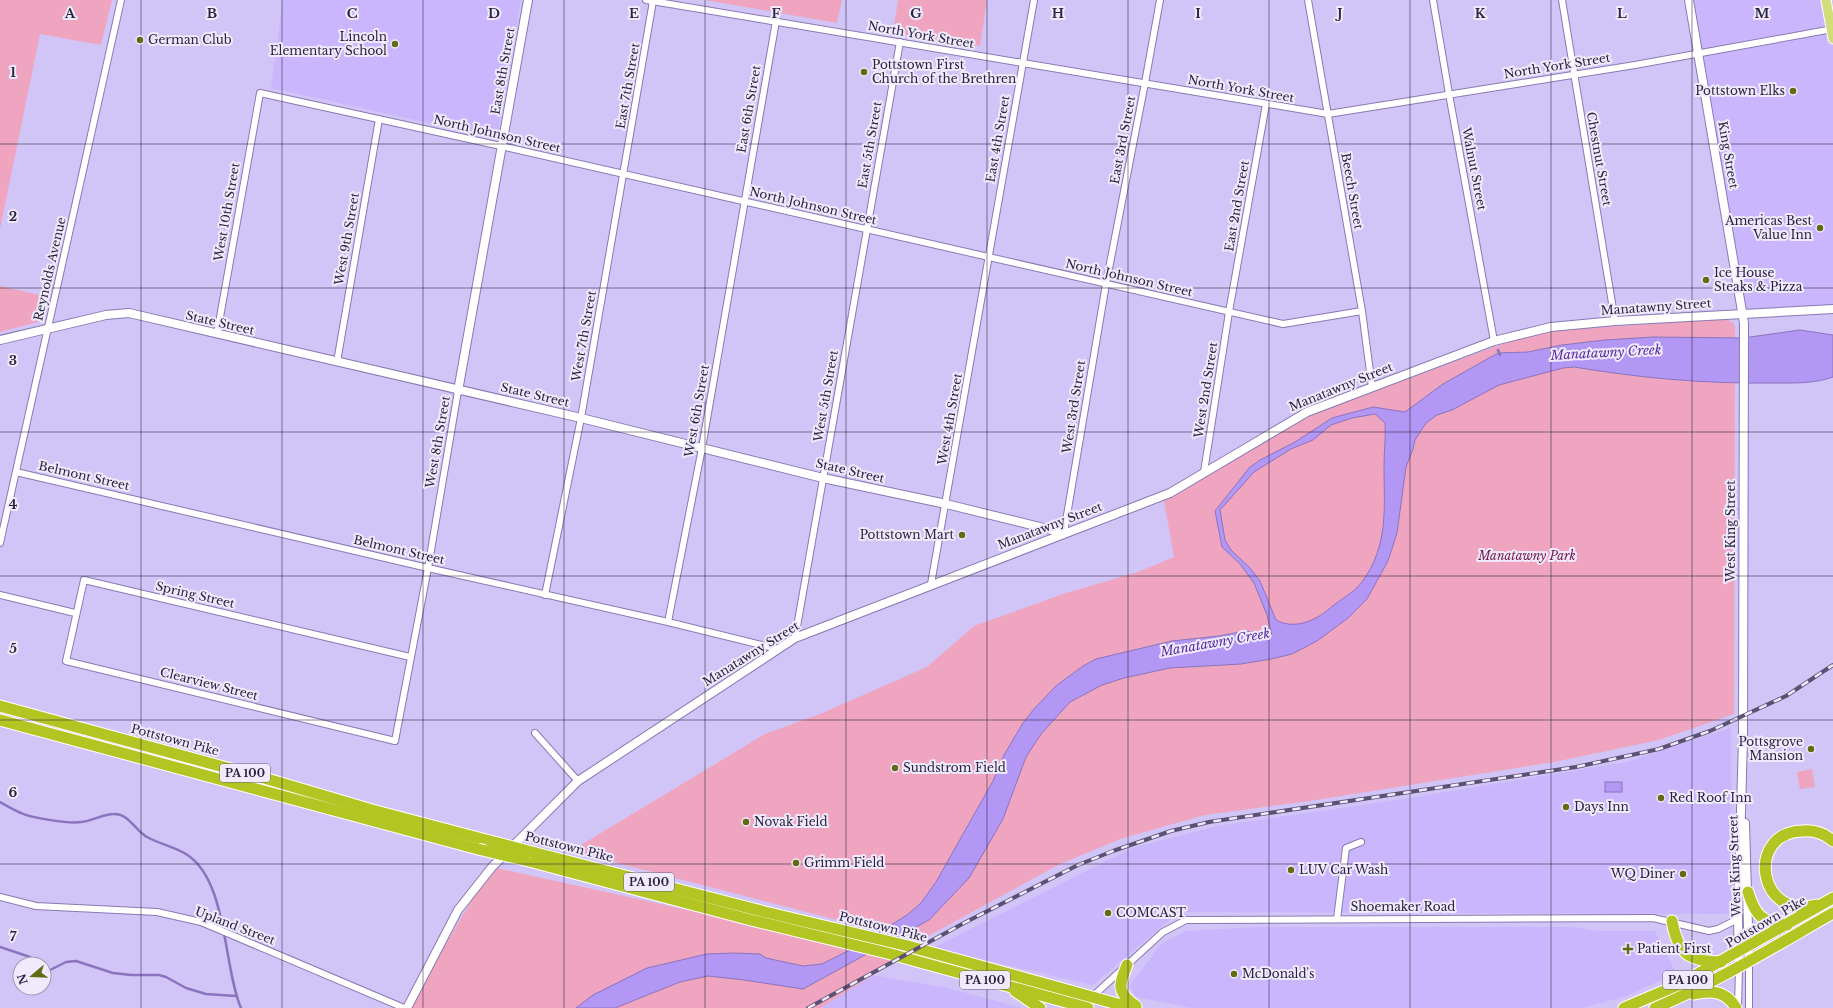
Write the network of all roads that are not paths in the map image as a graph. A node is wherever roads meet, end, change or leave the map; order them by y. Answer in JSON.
{"nodes":[{"id":1,"x":121,"y":0,"type":"edge"},
{"id":2,"x":528,"y":0,"type":"edge"},
{"id":3,"x":646,"y":0,"type":"edge"},
{"id":4,"x":1034,"y":0,"type":"edge"},
{"id":5,"x":1160,"y":0,"type":"edge"},
{"id":6,"x":1308,"y":0,"type":"edge"},
{"id":7,"x":1433,"y":0,"type":"edge"},
{"id":8,"x":1562,"y":0,"type":"edge"},
{"id":9,"x":1689,"y":0,"type":"edge"},
{"id":10,"x":1826,"y":0,"type":"edge"},
{"id":11,"x":653,"y":1,"type":"junction"},
{"id":12,"x":776,"y":21,"type":"junction"},
{"id":13,"x":1832,"y":29,"type":"edge"},
{"id":14,"x":1833,"y":39,"type":"edge"},
{"id":15,"x":900,"y":42,"type":"junction"},
{"id":16,"x":1698,"y":53,"type":"junction"},
{"id":17,"x":1022,"y":63,"type":"junction"},
{"id":18,"x":1573,"y":75,"type":"junction"},
{"id":19,"x":1146,"y":83,"type":"junction"},
{"id":20,"x":260,"y":93,"type":"joint"},
{"id":21,"x":1449,"y":94,"type":"junction"},
{"id":22,"x":1266,"y":104,"type":"junction"},
{"id":23,"x":1328,"y":114,"type":"junction"},
{"id":24,"x":379,"y":119,"type":"junction"},
{"id":25,"x":501,"y":146,"type":"junction"},
{"id":26,"x":623,"y":174,"type":"junction"},
{"id":27,"x":744,"y":202,"type":"junction"},
{"id":28,"x":866,"y":229,"type":"junction"},
{"id":29,"x":988,"y":258,"type":"junction"},
{"id":30,"x":1106,"y":284,"type":"junction"},
{"id":31,"x":1833,"y":309,"type":"edge"},
{"id":32,"x":1362,"y":311,"type":"junction"},
{"id":33,"x":1229,"y":312,"type":"junction"},
{"id":34,"x":1743,"y":314,"type":"junction"},
{"id":35,"x":1615,"y":321,"type":"junction"},
{"id":36,"x":48,"y":330,"type":"junction"},
{"id":37,"x":217,"y":334,"type":"junction"},
{"id":38,"x":0,"y":340,"type":"edge"},
{"id":39,"x":1494,"y":341,"type":"junction"},
{"id":40,"x":336,"y":362,"type":"junction"},
{"id":41,"x":1372,"y":387,"type":"junction"},
{"id":42,"x":458,"y":391,"type":"junction"},
{"id":43,"x":581,"y":418,"type":"junction"},
{"id":44,"x":702,"y":448,"type":"junction"},
{"id":45,"x":16,"y":472,"type":"junction"},
{"id":46,"x":1204,"y":472,"type":"junction"},
{"id":47,"x":822,"y":478,"type":"junction"},
{"id":48,"x":946,"y":504,"type":"junction"},
{"id":49,"x":1064,"y":533,"type":"junction"},
{"id":50,"x":0,"y":543,"type":"edge"},
{"id":51,"x":428,"y":568,"type":"junction"},
{"id":52,"x":931,"y":584,"type":"junction"},
{"id":53,"x":0,"y":595,"type":"edge"},
{"id":54,"x":545,"y":595,"type":"junction"},
{"id":55,"x":75,"y":613,"type":"junction"},
{"id":56,"x":668,"y":622,"type":"junction"},
{"id":57,"x":795,"y":638,"type":"junction"},
{"id":58,"x":778,"y":649,"type":"junction"},
{"id":59,"x":410,"y":657,"type":"junction"},
{"id":60,"x":0,"y":706,"type":"edge"},
{"id":61,"x":0,"y":720,"type":"edge"},
{"id":62,"x":535,"y":733,"type":"dead end"},
{"id":63,"x":394,"y":741,"type":"joint"},
{"id":64,"x":1742,"y":748,"type":"junction"},
{"id":65,"x":578,"y":781,"type":"junction"},
{"id":66,"x":1833,"y":841,"type":"edge"},
{"id":67,"x":1361,"y":842,"type":"dead end"},
{"id":68,"x":1748,"y":892,"type":"junction"},
{"id":69,"x":0,"y":897,"type":"edge"},
{"id":70,"x":1829,"y":900,"type":"edge"},
{"id":71,"x":1833,"y":913,"type":"edge"},
{"id":72,"x":1337,"y":919,"type":"junction"},
{"id":73,"x":1738,"y":919,"type":"junction"},
{"id":74,"x":1672,"y":922,"type":"junction"},
{"id":75,"x":1787,"y":925,"type":"junction"},
{"id":76,"x":1750,"y":946,"type":"junction"},
{"id":77,"x":1738,"y":952,"type":"junction"},
{"id":78,"x":1749,"y":961,"type":"junction"},
{"id":79,"x":1722,"y":962,"type":"junction"},
{"id":80,"x":1127,"y":965,"type":"junction"},
{"id":81,"x":1738,"y":967,"type":"junction"},
{"id":82,"x":1008,"y":986,"type":"junction"},
{"id":83,"x":1092,"y":997,"type":"junction"},
{"id":84,"x":1680,"y":998,"type":"junction"},
{"id":85,"x":1081,"y":1007,"type":"edge"},
{"id":86,"x":406,"y":1008,"type":"edge"},
{"id":87,"x":1040,"y":1008,"type":"edge"},
{"id":88,"x":1132,"y":1008,"type":"edge"},
{"id":89,"x":1138,"y":1008,"type":"edge"},
{"id":90,"x":1624,"y":1008,"type":"edge"},
{"id":91,"x":1655,"y":1008,"type":"edge"},
{"id":92,"x":1737,"y":1008,"type":"edge"},
{"id":93,"x":1749,"y":1008,"type":"edge"}],
"edges":[{"from":1,"to":36,"type":"street","name":"Reynolds Avenue"},
{"from":2,"to":25,"type":"street","name":"East 8th Street"},
{"from":3,"to":11,"type":"street","name":"North York Street"},
{"from":4,"to":17,"type":"street","name":"East 4th Street"},
{"from":5,"to":19,"type":"street","name":"East 3rd Street"},
{"from":6,"to":23,"type":"street","name":"Beech Street"},
{"from":7,"to":21,"type":"street","name":"Walnut Street"},
{"from":8,"to":18,"type":"street","name":"Chestnut Street"},
{"from":9,"to":16,"type":"street","name":"King Street"},
{"from":10,"to":13,"type":"main road"},
{"from":11,"to":12,"type":"street","name":"North York Street"},
{"from":11,"to":26,"type":"street","name":"East 7th Street"},
{"from":12,"to":15,"type":"street","name":"North York Street"},
{"from":12,"to":27,"type":"street","name":"East 6th Street"},
{"from":13,"to":14,"type":"main road"},
{"from":13,"to":16,"type":"street","name":"North York Street"},
{"from":15,"to":17,"type":"street","name":"North York Street"},
{"from":15,"to":28,"type":"street","name":"East 5th Street"},
{"from":16,"to":18,"type":"street","name":"North York Street"},
{"from":16,"to":34,"type":"street","name":"King Street"},
{"from":17,"to":19,"type":"street","name":"North York Street"},
{"from":17,"to":29,"type":"street","name":"East 4th Street"},
{"from":18,"to":21,"type":"street","name":"North York Street"},
{"from":18,"to":35,"type":"street","name":"Chestnut Street"},
{"from":19,"to":22,"type":"street","name":"North York Street"},
{"from":19,"to":30,"type":"street","name":"East 3rd Street"},
{"from":20,"to":24,"type":"street","name":"North Johnson Street"},
{"from":20,"to":37,"type":"street","name":"West 10th Street"},
{"from":21,"to":23,"type":"street","name":"North York Street"},
{"from":21,"to":39,"type":"street","name":"Walnut Street"},
{"from":22,"to":23,"type":"street","name":"North York Street"},
{"from":22,"to":33,"type":"street","name":"East 2nd Street"},
{"from":23,"to":32,"type":"street","name":"Beech Street"},
{"from":24,"to":25,"type":"street","name":"North Johnson Street"},
{"from":24,"to":40,"type":"street","name":"West 9th Street"},
{"from":25,"to":26,"type":"street","name":"North Johnson Street"},
{"from":25,"to":42,"type":"street","name":"West 8th Street"},
{"from":26,"to":27,"type":"street","name":"North Johnson Street"},
{"from":26,"to":43,"type":"street","name":"West 7th Street"},
{"from":27,"to":28,"type":"street","name":"North Johnson Street"},
{"from":27,"to":44,"type":"street","name":"West 6th Street"},
{"from":28,"to":29,"type":"street","name":"North Johnson Street"},
{"from":28,"to":47,"type":"street","name":"West 5th Street"},
{"from":29,"to":30,"type":"street","name":"North Johnson Street"},
{"from":29,"to":48,"type":"street","name":"West 4th Street"},
{"from":30,"to":33,"type":"street","name":"North Johnson Street"},
{"from":30,"to":49,"type":"street","name":"West 3rd Street"},
{"from":31,"to":34,"type":"street","name":"Manatawny Street"},
{"from":32,"to":33,"type":"street","name":"North Johnson Street"},
{"from":32,"to":41,"type":"street","name":"Beech Street"},
{"from":33,"to":46,"type":"street","name":"West 2nd Street"},
{"from":34,"to":35,"type":"street","name":"Manatawny Street"},
{"from":34,"to":64,"type":"street","name":"West King Street"},
{"from":35,"to":39,"type":"street","name":"Manatawny Street"},
{"from":36,"to":37,"type":"street","name":"State Street"},
{"from":36,"to":38,"type":"street","name":"State Street"},
{"from":36,"to":45,"type":"street","name":"Reynolds Avenue"},
{"from":37,"to":40,"type":"street","name":"State Street"},
{"from":39,"to":41,"type":"street","name":"Manatawny Street"},
{"from":40,"to":42,"type":"street","name":"State Street"},
{"from":41,"to":46,"type":"street","name":"Manatawny Street"},
{"from":42,"to":43,"type":"street","name":"State Street"},
{"from":42,"to":51,"type":"street","name":"West 8th Street"},
{"from":43,"to":44,"type":"street","name":"State Street"},
{"from":43,"to":54,"type":"street","name":"West 7th Street"},
{"from":44,"to":47,"type":"street","name":"State Street"},
{"from":44,"to":56,"type":"street","name":"West 6th Street"},
{"from":45,"to":50,"type":"street","name":"Reynolds Avenue"},
{"from":45,"to":51,"type":"street","name":"Belmont Street"},
{"from":46,"to":49,"type":"street","name":"Manatawny Street"},
{"from":47,"to":48,"type":"street","name":"State Street"},
{"from":47,"to":57,"type":"street","name":"West 5th Street"},
{"from":48,"to":49,"type":"street","name":"State Street"},
{"from":48,"to":52,"type":"street","name":"West 4th Street"},
{"from":49,"to":52,"type":"street","name":"Manatawny Street"},
{"from":51,"to":54,"type":"street","name":"Belmont Street"},
{"from":51,"to":59,"type":"street","name":"West 8th Street"},
{"from":52,"to":57,"type":"street","name":"Manatawny Street"},
{"from":53,"to":55,"type":"street"},
{"from":54,"to":56,"type":"street","name":"Belmont Street"},
{"from":55,"to":59,"type":"street","name":"Spring Street"},
{"from":55,"to":63,"type":"street","name":"Clearview Street"},
{"from":56,"to":58,"type":"street","name":"Belmont Street"},
{"from":57,"to":58,"type":"street","name":"Manatawny Street"},
{"from":58,"to":65,"type":"street","name":"Manatawny Street"},
{"from":59,"to":63,"type":"street","name":"West 8th Street"},
{"from":60,"to":83,"type":"highway","name":"Pottstown Pike","number":"PA 100","bridge":true},
{"from":61,"to":82,"type":"highway","name":"Pottstown Pike","number":"PA 100","bridge":true},
{"from":62,"to":65,"type":"street"},
{"from":64,"to":68,"type":"street","name":"West King Street"},
{"from":64,"to":73,"type":"street","name":"West King Street"},
{"from":65,"to":86,"type":"street","name":"Manatawny Street"},
{"from":66,"to":70,"type":"highway"},
{"from":67,"to":72,"type":"street"},
{"from":68,"to":75,"type":"highway"},
{"from":68,"to":76,"type":"street","name":"West King Street"},
{"from":69,"to":86,"type":"street","name":"Upland Street"},
{"from":70,"to":75,"type":"highway","name":"Pottstown Pike","number":"PA 100"},
{"from":71,"to":78,"type":"highway","name":"Pottstown Pike","number":"PA 100"},
{"from":72,"to":74,"type":"street","name":"Shoemaker Road"},
{"from":72,"to":80,"type":"street","name":"Shoemaker Road"},
{"from":73,"to":74,"type":"street","name":"Shoemaker Road"},
{"from":73,"to":77,"type":"street","name":"West King Street"},
{"from":74,"to":79,"type":"highway"},
{"from":75,"to":76,"type":"highway","name":"Pottstown Pike","number":"PA 100"},
{"from":76,"to":77,"type":"highway","name":"Pottstown Pike","number":"PA 100"},
{"from":76,"to":78,"type":"street","name":"West King Street"},
{"from":77,"to":79,"type":"highway","name":"Pottstown Pike","number":"PA 100"},
{"from":77,"to":81,"type":"street","name":"West King Street"},
{"from":78,"to":81,"type":"highway","name":"Pottstown Pike","number":"PA 100"},
{"from":78,"to":93,"type":"street","name":"West King Street"},
{"from":79,"to":90,"type":"highway","name":"Pottstown Pike","number":"PA 100"},
{"from":80,"to":83,"type":"street","name":"Shoemaker Road"},
{"from":80,"to":89,"type":"highway"},
{"from":81,"to":84,"type":"highway","name":"Pottstown Pike","number":"PA 100"},
{"from":81,"to":92,"type":"street","name":"West King Street"},
{"from":82,"to":85,"type":"highway","name":"Pottstown Pike","number":"PA 100"},
{"from":82,"to":87,"type":"highway"},
{"from":83,"to":85,"type":"street","name":"Shoemaker Road"},
{"from":83,"to":88,"type":"highway","name":"Pottstown Pike","number":"PA 100"},
{"from":84,"to":91,"type":"highway","name":"Pottstown Pike","number":"PA 100"},
{"from":84,"to":92,"type":"highway"}]}
